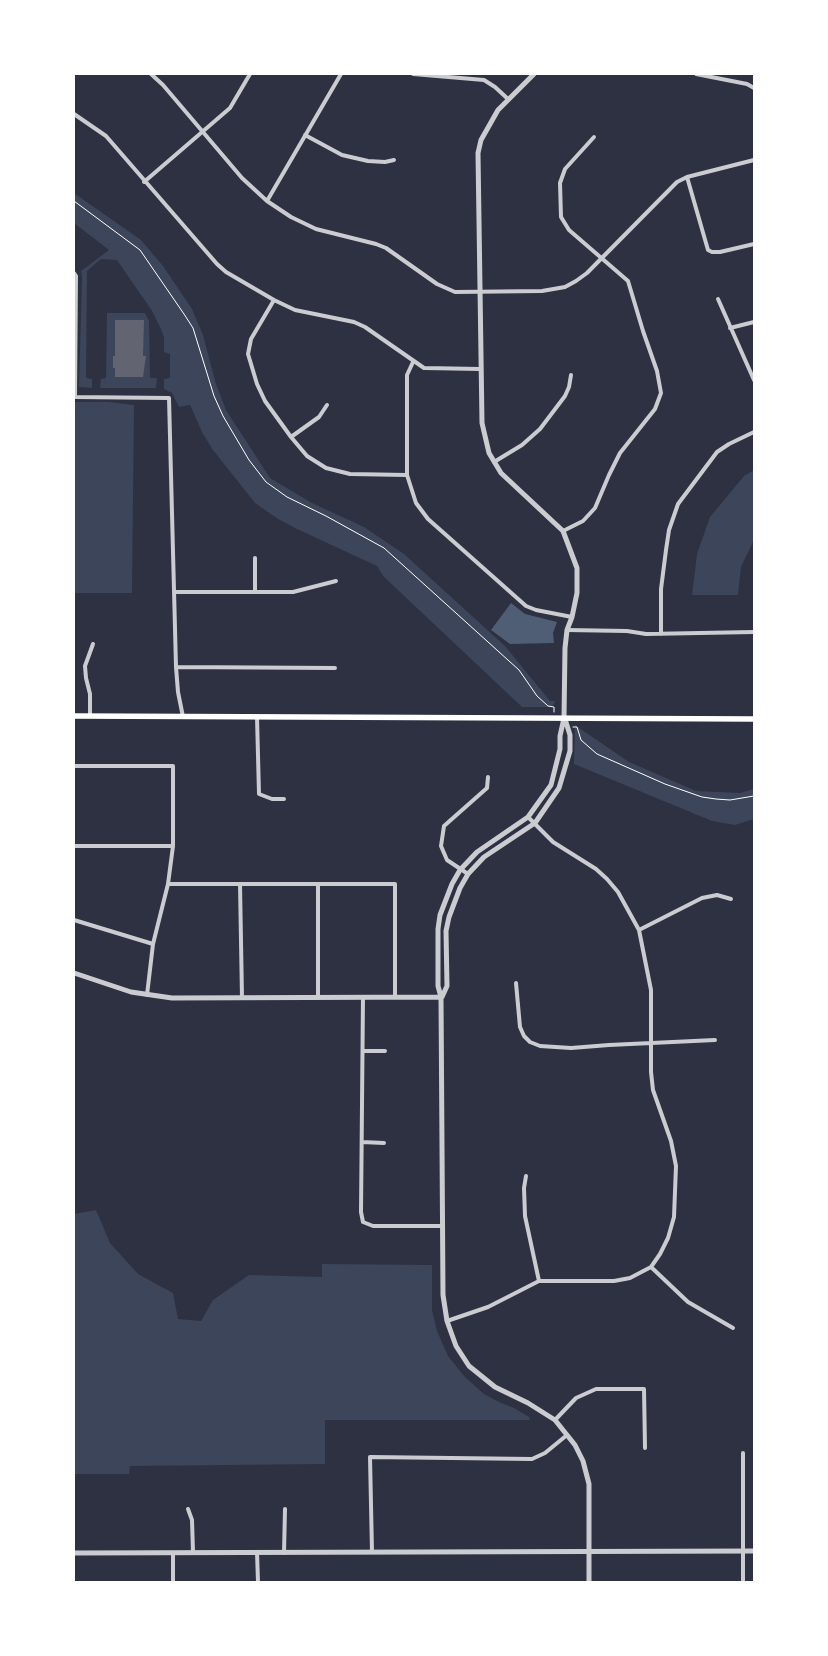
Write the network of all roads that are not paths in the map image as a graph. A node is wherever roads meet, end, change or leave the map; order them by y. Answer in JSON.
{"nodes":[{"id":1,"x":154,"y":74,"type":"edge"},
{"id":2,"x":250,"y":74,"type":"edge"},
{"id":3,"x":341,"y":74,"type":"edge"},
{"id":4,"x":413,"y":74,"type":"edge"},
{"id":5,"x":534,"y":74,"type":"edge"},
{"id":6,"x":696,"y":74,"type":"edge"},
{"id":7,"x":754,"y":88,"type":"edge"},
{"id":8,"x":508,"y":100,"type":"junction"},
{"id":9,"x":74,"y":114,"type":"edge"},
{"id":10,"x":203,"y":132,"type":"junction"},
{"id":11,"x":305,"y":134,"type":"junction"},
{"id":12,"x":594,"y":137,"type":"dead end"},
{"id":13,"x":394,"y":160,"type":"dead end"},
{"id":14,"x":754,"y":160,"type":"edge"},
{"id":15,"x":687,"y":178,"type":"junction"},
{"id":16,"x":144,"y":182,"type":"junction"},
{"id":17,"x":267,"y":201,"type":"junction"},
{"id":18,"x":754,"y":244,"type":"edge"},
{"id":19,"x":603,"y":258,"type":"junction"},
{"id":20,"x":75,"y":274,"type":"edge"},
{"id":21,"x":480,"y":292,"type":"junction"},
{"id":22,"x":718,"y":299,"type":"dead end"},
{"id":23,"x":274,"y":300,"type":"junction"},
{"id":24,"x":754,"y":322,"type":"edge"},
{"id":25,"x":730,"y":328,"type":"junction"},
{"id":26,"x":413,"y":362,"type":"junction"},
{"id":27,"x":480,"y":368,"type":"junction"},
{"id":28,"x":571,"y":375,"type":"dead end"},
{"id":29,"x":754,"y":380,"type":"edge"},
{"id":30,"x":74,"y":397,"type":"edge"},
{"id":31,"x":326,"y":405,"type":"dead end"},
{"id":32,"x":754,"y":432,"type":"edge"},
{"id":33,"x":291,"y":437,"type":"junction"},
{"id":34,"x":494,"y":462,"type":"junction"},
{"id":35,"x":407,"y":475,"type":"junction"},
{"id":36,"x":563,"y":531,"type":"junction"},
{"id":37,"x":254,"y":558,"type":"dead end"},
{"id":38,"x":336,"y":580,"type":"dead end"},
{"id":39,"x":174,"y":592,"type":"junction"},
{"id":40,"x":255,"y":592,"type":"junction"},
{"id":41,"x":572,"y":618,"type":"junction"},
{"id":42,"x":567,"y":630,"type":"junction"},
{"id":43,"x":754,"y":632,"type":"edge"},
{"id":44,"x":661,"y":634,"type":"junction"},
{"id":45,"x":93,"y":644,"type":"dead end"},
{"id":46,"x":176,"y":667,"type":"junction"},
{"id":47,"x":335,"y":668,"type":"dead end"},
{"id":48,"x":74,"y":716,"type":"edge"},
{"id":49,"x":90,"y":716,"type":"junction"},
{"id":50,"x":183,"y":717,"type":"junction"},
{"id":51,"x":257,"y":717,"type":"junction"},
{"id":52,"x":564,"y":718,"type":"junction"},
{"id":53,"x":754,"y":718,"type":"edge"},
{"id":54,"x":74,"y":766,"type":"edge"},
{"id":55,"x":488,"y":778,"type":"dead end"},
{"id":56,"x":284,"y":799,"type":"dead end"},
{"id":57,"x":528,"y":817,"type":"junction"},
{"id":58,"x":535,"y":823,"type":"junction"},
{"id":59,"x":74,"y":846,"type":"edge"},
{"id":60,"x":174,"y":846,"type":"junction"},
{"id":61,"x":460,"y":870,"type":"junction"},
{"id":62,"x":468,"y":874,"type":"junction"},
{"id":63,"x":168,"y":884,"type":"junction"},
{"id":64,"x":240,"y":884,"type":"junction"},
{"id":65,"x":318,"y":884,"type":"junction"},
{"id":66,"x":731,"y":899,"type":"dead end"},
{"id":67,"x":74,"y":920,"type":"edge"},
{"id":68,"x":639,"y":930,"type":"junction"},
{"id":69,"x":153,"y":944,"type":"junction"},
{"id":70,"x":74,"y":973,"type":"edge"},
{"id":71,"x":516,"y":983,"type":"dead end"},
{"id":72,"x":147,"y":995,"type":"junction"},
{"id":73,"x":363,"y":997,"type":"junction"},
{"id":74,"x":395,"y":997,"type":"junction"},
{"id":75,"x":442,"y":997,"type":"junction"},
{"id":76,"x":242,"y":998,"type":"junction"},
{"id":77,"x":318,"y":998,"type":"junction"},
{"id":78,"x":715,"y":1040,"type":"dead end"},
{"id":79,"x":651,"y":1044,"type":"junction"},
{"id":80,"x":363,"y":1051,"type":"junction"},
{"id":81,"x":385,"y":1051,"type":"dead end"},
{"id":82,"x":362,"y":1142,"type":"junction"},
{"id":83,"x":384,"y":1142,"type":"dead end"},
{"id":84,"x":526,"y":1176,"type":"dead end"},
{"id":85,"x":443,"y":1226,"type":"junction"},
{"id":86,"x":651,"y":1267,"type":"junction"},
{"id":87,"x":539,"y":1281,"type":"junction"},
{"id":88,"x":447,"y":1322,"type":"junction"},
{"id":89,"x":733,"y":1328,"type":"dead end"},
{"id":90,"x":555,"y":1420,"type":"junction"},
{"id":91,"x":567,"y":1434,"type":"junction"},
{"id":92,"x":645,"y":1448,"type":"dead end"},
{"id":93,"x":743,"y":1453,"type":"dead end"},
{"id":94,"x":188,"y":1509,"type":"dead end"},
{"id":95,"x":285,"y":1509,"type":"dead end"},
{"id":96,"x":754,"y":1550,"type":"edge"},
{"id":97,"x":589,"y":1551,"type":"junction"},
{"id":98,"x":743,"y":1551,"type":"junction"},
{"id":99,"x":193,"y":1552,"type":"junction"},
{"id":100,"x":257,"y":1552,"type":"junction"},
{"id":101,"x":372,"y":1552,"type":"junction"},
{"id":102,"x":74,"y":1553,"type":"edge"},
{"id":103,"x":173,"y":1553,"type":"junction"},
{"id":104,"x":284,"y":1553,"type":"junction"},
{"id":105,"x":173,"y":1582,"type":"edge"},
{"id":106,"x":258,"y":1582,"type":"edge"},
{"id":107,"x":589,"y":1582,"type":"edge"},
{"id":108,"x":743,"y":1582,"type":"edge"}],
"edges":[{"from":1,"to":10,"type":"street"},
{"from":2,"to":10,"type":"street"},
{"from":3,"to":11,"type":"street"},
{"from":4,"to":8,"type":"street"},
{"from":5,"to":8,"type":"street"},
{"from":6,"to":7,"type":"street"},
{"from":8,"to":21,"type":"street"},
{"from":9,"to":16,"type":"street"},
{"from":10,"to":16,"type":"street"},
{"from":10,"to":17,"type":"street"},
{"from":11,"to":13,"type":"street"},
{"from":11,"to":17,"type":"street"},
{"from":12,"to":19,"type":"street"},
{"from":14,"to":15,"type":"street"},
{"from":15,"to":18,"type":"street"},
{"from":15,"to":19,"type":"street"},
{"from":16,"to":23,"type":"street"},
{"from":17,"to":21,"type":"street"},
{"from":19,"to":21,"type":"street"},
{"from":19,"to":36,"type":"street"},
{"from":20,"to":30,"type":"street"},
{"from":21,"to":27,"type":"street"},
{"from":22,"to":25,"type":"street"},
{"from":23,"to":26,"type":"street"},
{"from":23,"to":33,"type":"street"},
{"from":24,"to":25,"type":"street"},
{"from":25,"to":29,"type":"street"},
{"from":26,"to":27,"type":"street"},
{"from":26,"to":35,"type":"street"},
{"from":27,"to":34,"type":"street"},
{"from":28,"to":34,"type":"street"},
{"from":30,"to":39,"type":"street"},
{"from":31,"to":33,"type":"street"},
{"from":32,"to":44,"type":"street"},
{"from":33,"to":35,"type":"street"},
{"from":34,"to":36,"type":"street"},
{"from":35,"to":41,"type":"street"},
{"from":36,"to":41,"type":"street"},
{"from":37,"to":40,"type":"street"},
{"from":38,"to":40,"type":"street"},
{"from":39,"to":40,"type":"street"},
{"from":39,"to":46,"type":"street"},
{"from":41,"to":42,"type":"street"},
{"from":42,"to":44,"type":"street"},
{"from":42,"to":52,"type":"street"},
{"from":43,"to":44,"type":"street"},
{"from":45,"to":49,"type":"street"},
{"from":46,"to":47,"type":"street"},
{"from":46,"to":50,"type":"street"},
{"from":48,"to":49,"type":"main road"},
{"from":49,"to":50,"type":"main road"},
{"from":50,"to":51,"type":"main road"},
{"from":51,"to":52,"type":"main road"},
{"from":51,"to":56,"type":"street"},
{"from":52,"to":53,"type":"main road"},
{"from":52,"to":57,"type":"street"},
{"from":52,"to":58,"type":"street"},
{"from":54,"to":60,"type":"street"},
{"from":55,"to":61,"type":"street"},
{"from":57,"to":58,"type":"street"},
{"from":57,"to":61,"type":"street"},
{"from":58,"to":62,"type":"street"},
{"from":58,"to":68,"type":"street"},
{"from":59,"to":60,"type":"street"},
{"from":60,"to":63,"type":"street"},
{"from":61,"to":62,"type":"street"},
{"from":61,"to":75,"type":"street"},
{"from":62,"to":75,"type":"street"},
{"from":63,"to":64,"type":"street"},
{"from":63,"to":69,"type":"street"},
{"from":64,"to":65,"type":"street"},
{"from":64,"to":76,"type":"street"},
{"from":65,"to":74,"type":"street"},
{"from":65,"to":77,"type":"street"},
{"from":66,"to":68,"type":"street"},
{"from":67,"to":69,"type":"street"},
{"from":68,"to":79,"type":"street"},
{"from":69,"to":72,"type":"street"},
{"from":70,"to":72,"type":"street"},
{"from":71,"to":79,"type":"street"},
{"from":72,"to":76,"type":"street"},
{"from":73,"to":74,"type":"street"},
{"from":73,"to":77,"type":"street"},
{"from":73,"to":80,"type":"street"},
{"from":74,"to":75,"type":"street"},
{"from":75,"to":85,"type":"street"},
{"from":76,"to":77,"type":"street"},
{"from":78,"to":79,"type":"street"},
{"from":79,"to":86,"type":"street"},
{"from":80,"to":81,"type":"street"},
{"from":80,"to":82,"type":"street"},
{"from":82,"to":83,"type":"street"},
{"from":82,"to":85,"type":"street"},
{"from":84,"to":87,"type":"street"},
{"from":85,"to":88,"type":"street"},
{"from":86,"to":87,"type":"street"},
{"from":86,"to":89,"type":"street"},
{"from":87,"to":88,"type":"street"},
{"from":88,"to":90,"type":"street"},
{"from":90,"to":91,"type":"street"},
{"from":90,"to":92,"type":"street"},
{"from":91,"to":97,"type":"street"},
{"from":91,"to":101,"type":"street"},
{"from":93,"to":98,"type":"street"},
{"from":94,"to":99,"type":"street"},
{"from":95,"to":104,"type":"street"},
{"from":96,"to":98,"type":"street"},
{"from":97,"to":98,"type":"street"},
{"from":97,"to":101,"type":"street"},
{"from":97,"to":107,"type":"street"},
{"from":98,"to":108,"type":"street"},
{"from":99,"to":100,"type":"street"},
{"from":99,"to":103,"type":"street"},
{"from":100,"to":104,"type":"street"},
{"from":100,"to":106,"type":"street"},
{"from":101,"to":104,"type":"street"},
{"from":102,"to":103,"type":"street"},
{"from":103,"to":105,"type":"street"}]}
